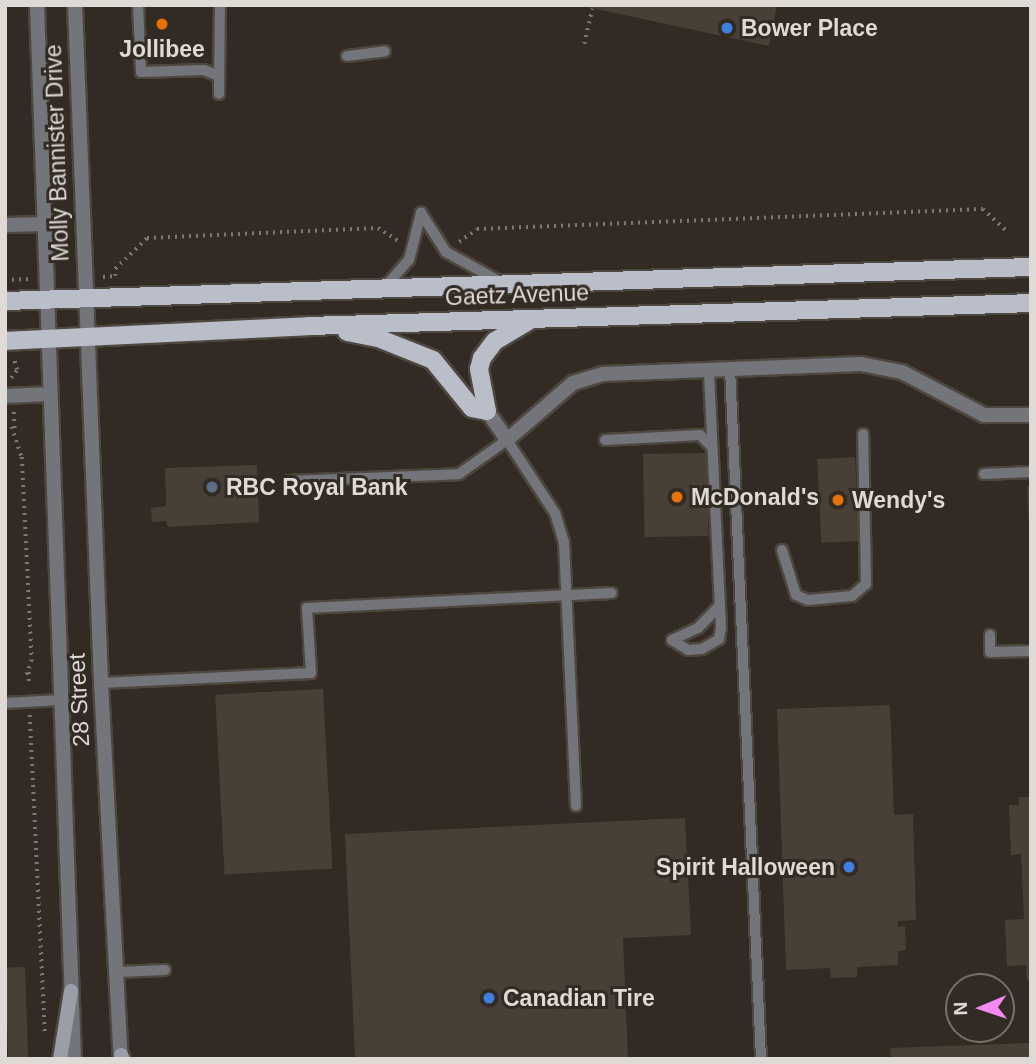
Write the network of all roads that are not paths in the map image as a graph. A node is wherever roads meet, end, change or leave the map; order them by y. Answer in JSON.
{"nodes":[{"id":1,"x":37,"y":5,"type":"edge"},
{"id":2,"x":75,"y":5,"type":"edge"},
{"id":3,"x":138,"y":5,"type":"edge"},
{"id":4,"x":220,"y":5,"type":"edge"},
{"id":5,"x":385,"y":51,"type":"dead end"},
{"id":6,"x":346,"y":57,"type":"dead end"},
{"id":7,"x":219,"y":76,"type":"junction"},
{"id":8,"x":219,"y":94,"type":"dead end"},
{"id":9,"x":46,"y":224,"type":"junction"},
{"id":10,"x":5,"y":225,"type":"edge"},
{"id":11,"x":1031,"y":267,"type":"edge"},
{"id":12,"x":499,"y":281,"type":"junction"},
{"id":13,"x":386,"y":286,"type":"junction"},
{"id":14,"x":85,"y":298,"type":"junction"},
{"id":15,"x":47,"y":300,"type":"junction"},
{"id":16,"x":5,"y":301,"type":"edge"},
{"id":17,"x":1031,"y":303,"type":"edge"},
{"id":18,"x":531,"y":319,"type":"junction"},
{"id":19,"x":309,"y":326,"type":"junction"},
{"id":20,"x":87,"y":338,"type":"junction"},
{"id":21,"x":48,"y":340,"type":"junction"},
{"id":22,"x":5,"y":341,"type":"edge"},
{"id":23,"x":730,"y":368,"type":"junction"},
{"id":24,"x":709,"y":369,"type":"junction"},
{"id":25,"x":50,"y":394,"type":"junction"},
{"id":26,"x":5,"y":396,"type":"edge"},
{"id":27,"x":487,"y":411,"type":"junction"},
{"id":28,"x":1031,"y":415,"type":"edge"},
{"id":29,"x":863,"y":434,"type":"dead end"},
{"id":30,"x":507,"y":440,"type":"junction"},
{"id":31,"x":605,"y":440,"type":"dead end"},
{"id":32,"x":712,"y":447,"type":"junction"},
{"id":33,"x":1031,"y":472,"type":"edge"},
{"id":34,"x":984,"y":474,"type":"dead end"},
{"id":35,"x":288,"y":481,"type":"dead end"},
{"id":36,"x":782,"y":550,"type":"dead end"},
{"id":37,"x":612,"y":593,"type":"dead end"},
{"id":38,"x":568,"y":595,"type":"junction"},
{"id":39,"x":720,"y":605,"type":"junction"},
{"id":40,"x":990,"y":635,"type":"dead end"},
{"id":41,"x":1031,"y":651,"type":"edge"},
{"id":42,"x":101,"y":683,"type":"junction"},
{"id":43,"x":61,"y":700,"type":"junction"},
{"id":44,"x":5,"y":702,"type":"edge"},
{"id":45,"x":576,"y":806,"type":"dead end"},
{"id":46,"x":165,"y":970,"type":"dead end"},
{"id":47,"x":118,"y":972,"type":"junction"},
{"id":48,"x":71,"y":991,"type":"junction"},
{"id":49,"x":122,"y":1058,"type":"edge"},
{"id":50,"x":60,"y":1059,"type":"edge"},
{"id":51,"x":74,"y":1059,"type":"edge"},
{"id":52,"x":761,"y":1059,"type":"edge"}],
"edges":[{"from":1,"to":9,"type":"street","name":"Molly Bannister Drive"},
{"from":2,"to":14,"type":"street","name":"Molly Bannister Drive"},
{"from":3,"to":7,"type":"lane"},
{"from":4,"to":7,"type":"lane"},
{"from":5,"to":6,"type":"lane"},
{"from":7,"to":8,"type":"lane"},
{"from":9,"to":10,"type":"street"},
{"from":9,"to":15,"type":"street","name":"Molly Bannister Drive"},
{"from":11,"to":12,"type":"main road","name":"Gaetz Avenue"},
{"from":12,"to":13,"type":"main road","name":"Gaetz Avenue"},
{"from":12,"to":13,"type":"lane"},
{"from":13,"to":14,"type":"main road","name":"Gaetz Avenue"},
{"from":14,"to":15,"type":"main road","name":"Gaetz Avenue"},
{"from":14,"to":20,"type":"street","name":"Molly Bannister Drive"},
{"from":15,"to":16,"type":"main road","name":"Gaetz Avenue"},
{"from":15,"to":21,"type":"street","name":"Molly Bannister Drive"},
{"from":17,"to":18,"type":"main road","name":"Gaetz Avenue"},
{"from":18,"to":19,"type":"main road","name":"Gaetz Avenue"},
{"from":18,"to":27,"type":"main road"},
{"from":19,"to":20,"type":"main road","name":"Gaetz Avenue"},
{"from":19,"to":27,"type":"main road"},
{"from":20,"to":21,"type":"main road","name":"Gaetz Avenue"},
{"from":20,"to":42,"type":"street","name":"28 Street"},
{"from":21,"to":22,"type":"main road","name":"Gaetz Avenue"},
{"from":21,"to":25,"type":"street","name":"28 Street"},
{"from":23,"to":24,"type":"street"},
{"from":23,"to":28,"type":"street"},
{"from":23,"to":52,"type":"lane"},
{"from":24,"to":30,"type":"street"},
{"from":24,"to":32,"type":"lane"},
{"from":25,"to":26,"type":"street"},
{"from":25,"to":43,"type":"street","name":"28 Street"},
{"from":27,"to":30,"type":"street"},
{"from":29,"to":36,"type":"lane"},
{"from":30,"to":35,"type":"lane"},
{"from":30,"to":38,"type":"lane"},
{"from":31,"to":32,"type":"lane"},
{"from":32,"to":39,"type":"lane"},
{"from":33,"to":34,"type":"lane"},
{"from":37,"to":38,"type":"lane"},
{"from":38,"to":42,"type":"lane"},
{"from":38,"to":45,"type":"lane"},
{"from":39,"to":39,"type":"lane"},
{"from":40,"to":41,"type":"lane"},
{"from":42,"to":47,"type":"street","name":"28 Street"},
{"from":43,"to":44,"type":"lane"},
{"from":43,"to":48,"type":"street","name":"28 Street"},
{"from":46,"to":47,"type":"lane"},
{"from":47,"to":49,"type":"street","name":"28 Street"},
{"from":48,"to":50,"type":"main road"},
{"from":48,"to":51,"type":"street","name":"28 Street"}]}
